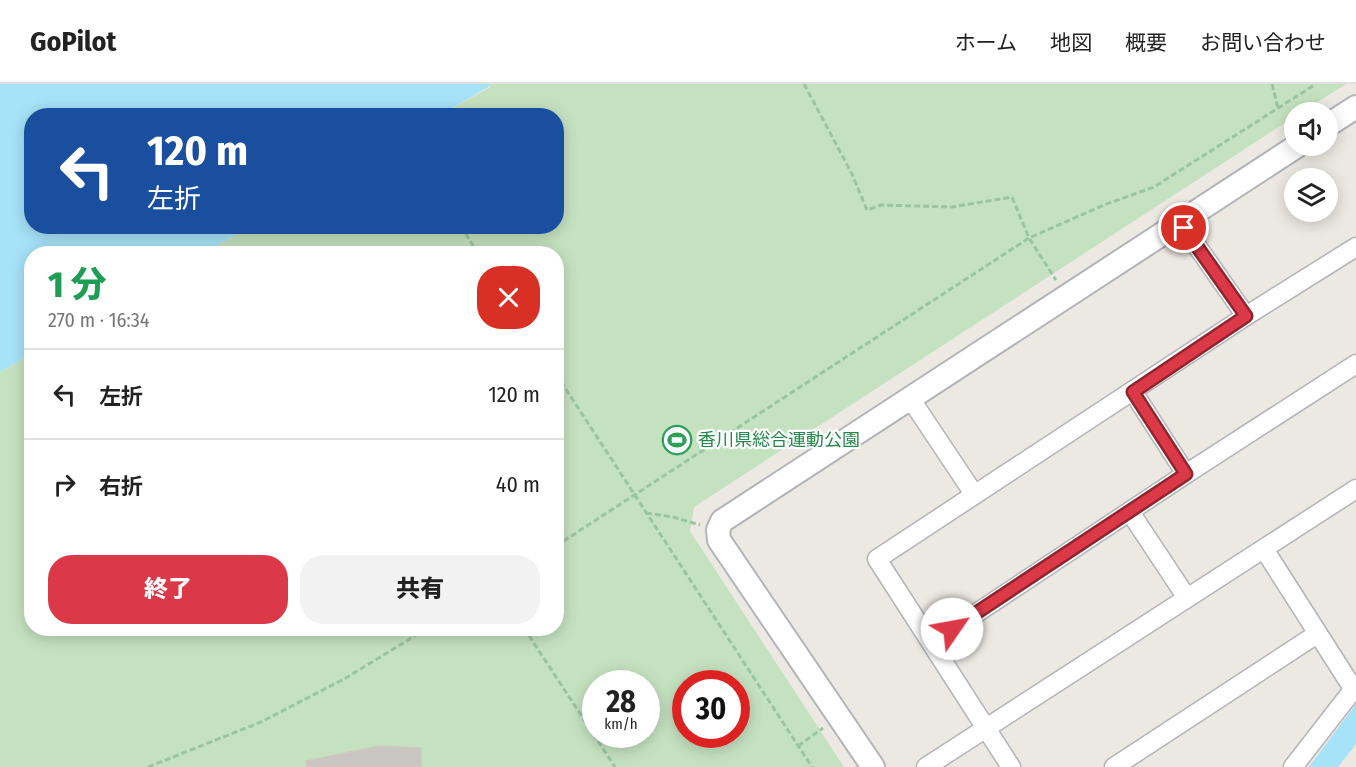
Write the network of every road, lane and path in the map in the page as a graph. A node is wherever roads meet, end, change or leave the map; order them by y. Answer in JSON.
{"nodes":[{"id":1,"x":804,"y":84,"type":"edge"},
{"id":2,"x":1272,"y":84,"type":"edge"},
{"id":3,"x":1316,"y":84,"type":"edge"},
{"id":4,"x":1356,"y":107,"type":"edge"},
{"id":5,"x":1278,"y":108,"type":"junction"},
{"id":6,"x":1338,"y":119,"type":"edge"},
{"id":7,"x":1284,"y":154,"type":"edge"},
{"id":8,"x":1180,"y":222,"type":"junction"},
{"id":9,"x":1029,"y":238,"type":"junction"},
{"id":10,"x":1356,"y":247,"type":"edge"},
{"id":11,"x":1052,"y":275,"type":"dead end"},
{"id":12,"x":1246,"y":316,"type":"junction"},
{"id":13,"x":1356,"y":364,"type":"edge"},
{"id":14,"x":564,"y":386,"type":"edge"},
{"id":15,"x":1133,"y":392,"type":"junction"},
{"id":16,"x":912,"y":396,"type":"junction"},
{"id":17,"x":1186,"y":474,"type":"junction"},
{"id":18,"x":1356,"y":489,"type":"edge"},
{"id":19,"x":974,"y":494,"type":"junction"},
{"id":20,"x":635,"y":495,"type":"junction"},
{"id":21,"x":1130,"y":512,"type":"junction"},
{"id":22,"x":646,"y":513,"type":"junction"},
{"id":23,"x":700,"y":525,"type":"dead end"},
{"id":24,"x":564,"y":541,"type":"edge"},
{"id":25,"x":1264,"y":549,"type":"junction"},
{"id":26,"x":1187,"y":597,"type":"junction"},
{"id":27,"x":1317,"y":634,"type":"junction"},
{"id":28,"x":415,"y":636,"type":"edge"},
{"id":29,"x":529,"y":636,"type":"edge"},
{"id":30,"x":933,"y":642,"type":"junction"},
{"id":31,"x":1355,"y":688,"type":"edge"},
{"id":32,"x":986,"y":728,"type":"junction"},
{"id":33,"x":820,"y":730,"type":"dead end"},
{"id":34,"x":798,"y":746,"type":"junction"},
{"id":35,"x":148,"y":767,"type":"edge"},
{"id":36,"x":615,"y":767,"type":"edge"},
{"id":37,"x":812,"y":767,"type":"edge"},
{"id":38,"x":873,"y":767,"type":"edge"},
{"id":39,"x":926,"y":767,"type":"edge"},
{"id":40,"x":1011,"y":767,"type":"edge"},
{"id":41,"x":1114,"y":767,"type":"edge"},
{"id":42,"x":1293,"y":767,"type":"edge"}],
"edges":[{"from":1,"to":9,"type":"path"},
{"from":2,"to":5,"type":"path"},
{"from":3,"to":5,"type":"path"},
{"from":4,"to":6,"type":"street"},
{"from":5,"to":9,"type":"path"},
{"from":7,"to":8,"type":"street"},
{"from":8,"to":12,"type":"street"},
{"from":8,"to":16,"type":"street"},
{"from":9,"to":11,"type":"path"},
{"from":9,"to":20,"type":"path"},
{"from":10,"to":12,"type":"street"},
{"from":12,"to":15,"type":"street"},
{"from":13,"to":17,"type":"street"},
{"from":14,"to":20,"type":"path"},
{"from":15,"to":17,"type":"street"},
{"from":15,"to":19,"type":"street"},
{"from":16,"to":19,"type":"street"},
{"from":16,"to":38,"type":"street"},
{"from":17,"to":21,"type":"street"},
{"from":18,"to":25,"type":"street"},
{"from":19,"to":30,"type":"street"},
{"from":20,"to":22,"type":"path"},
{"from":20,"to":24,"type":"path"},
{"from":21,"to":26,"type":"street"},
{"from":21,"to":30,"type":"street"},
{"from":22,"to":23,"type":"path"},
{"from":22,"to":34,"type":"path"},
{"from":25,"to":26,"type":"street"},
{"from":25,"to":27,"type":"street"},
{"from":26,"to":32,"type":"street"},
{"from":27,"to":31,"type":"street"},
{"from":27,"to":41,"type":"street"},
{"from":28,"to":35,"type":"path"},
{"from":29,"to":36,"type":"path"},
{"from":30,"to":32,"type":"street"},
{"from":31,"to":42,"type":"street"},
{"from":32,"to":39,"type":"street"},
{"from":32,"to":40,"type":"street"},
{"from":33,"to":34,"type":"path"},
{"from":34,"to":37,"type":"path"}]}
